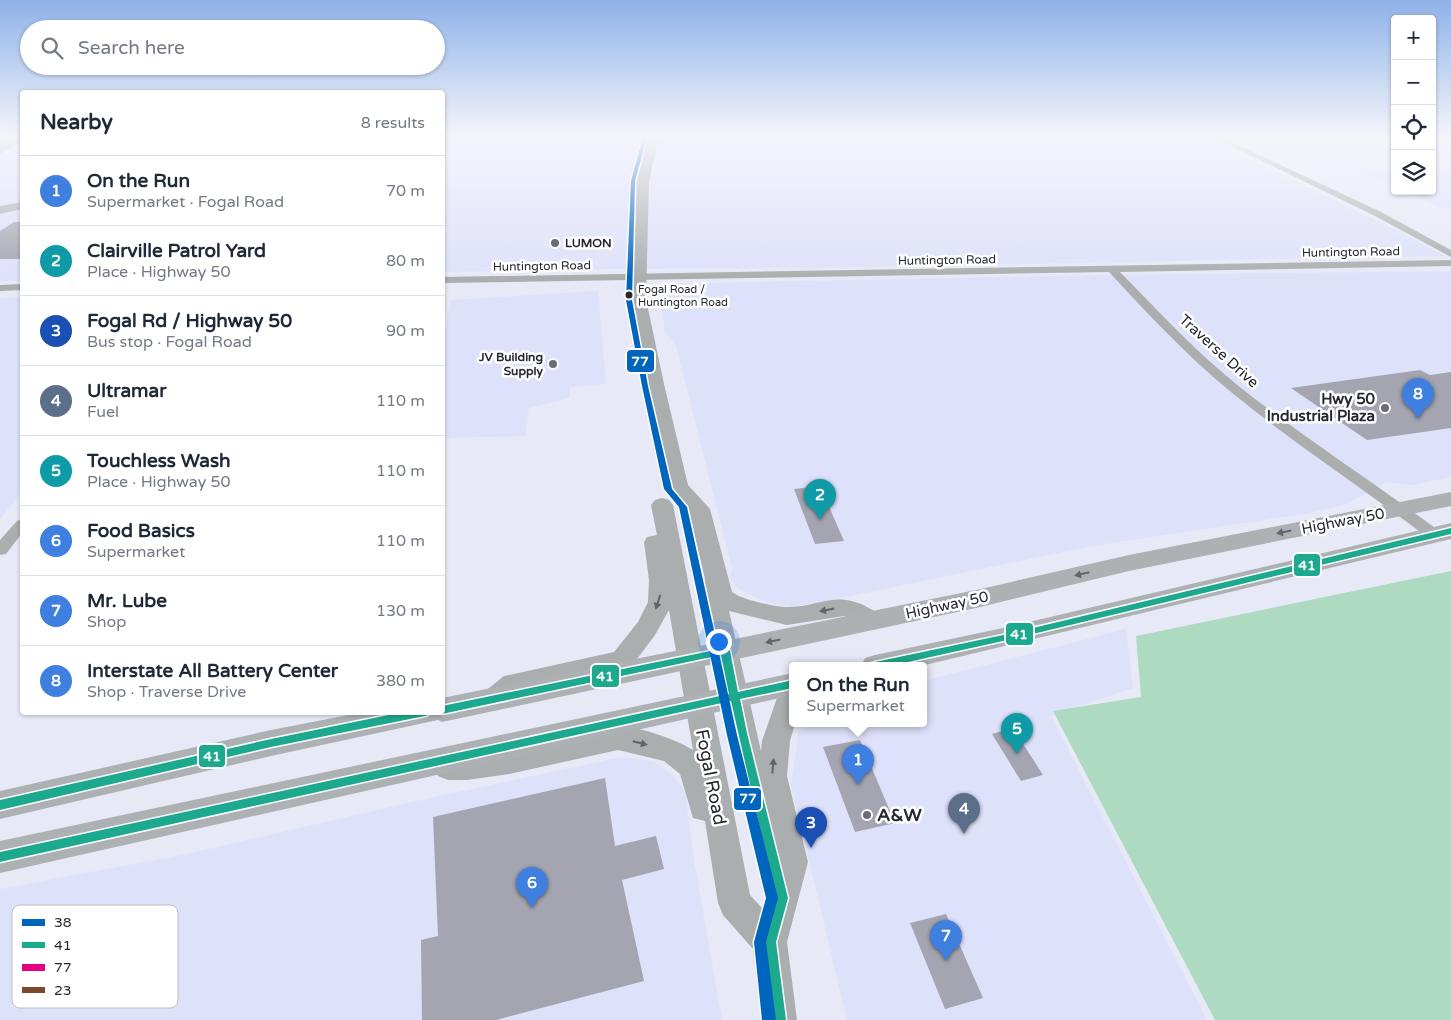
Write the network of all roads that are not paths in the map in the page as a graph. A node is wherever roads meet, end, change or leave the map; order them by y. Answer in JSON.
{"nodes":[{"id":1,"x":643,"y":185,"type":"edge"},
{"id":2,"x":1316,"y":185,"type":"edge"},
{"id":3,"x":20,"y":206,"type":"edge"},
{"id":4,"x":0,"y":210,"type":"edge"},
{"id":5,"x":1451,"y":254,"type":"edge"},
{"id":6,"x":1451,"y":262,"type":"edge"},
{"id":7,"x":1112,"y":270,"type":"junction"},
{"id":8,"x":639,"y":277,"type":"junction"},
{"id":9,"x":445,"y":280,"type":"edge"},
{"id":10,"x":20,"y":287,"type":"edge"},
{"id":11,"x":0,"y":288,"type":"edge"},
{"id":12,"x":685,"y":494,"type":"junction"},
{"id":13,"x":1451,"y":499,"type":"edge"},
{"id":14,"x":662,"y":505,"type":"junction"},
{"id":15,"x":1400,"y":510,"type":"junction"},
{"id":16,"x":20,"y":526,"type":"edge"},
{"id":17,"x":1442,"y":532,"type":"edge"},
{"id":18,"x":0,"y":550,"type":"edge"},
{"id":19,"x":872,"y":621,"type":"junction"},
{"id":20,"x":725,"y":651,"type":"junction"},
{"id":21,"x":690,"y":658,"type":"junction"},
{"id":22,"x":898,"y":662,"type":"edge"},
{"id":23,"x":789,"y":685,"type":"edge"},
{"id":24,"x":734,"y":697,"type":"junction"},
{"id":25,"x":494,"y":700,"type":"junction"},
{"id":26,"x":698,"y":705,"type":"junction"},
{"id":27,"x":789,"y":705,"type":"edge"},
{"id":28,"x":445,"y":709,"type":"edge"},
{"id":29,"x":413,"y":715,"type":"edge"},
{"id":30,"x":420,"y":766,"type":"junction"},
{"id":31,"x":0,"y":805,"type":"edge"},
{"id":32,"x":0,"y":857,"type":"edge"},
{"id":33,"x":782,"y":898,"type":"junction"},
{"id":34,"x":735,"y":904,"type":"junction"},
{"id":35,"x":770,"y":942,"type":"junction"},
{"id":36,"x":779,"y":1020,"type":"edge"}],
"edges":[{"from":1,"to":8,"type":"street"},
{"from":2,"to":5,"type":"street"},
{"from":3,"to":4,"type":"street"},
{"from":6,"to":7,"type":"street","name":"Huntington Road"},
{"from":7,"to":8,"type":"street","name":"Huntington Road"},
{"from":7,"to":15,"type":"street","name":"Traverse Drive"},
{"from":8,"to":9,"type":"street","name":"Huntington Road"},
{"from":8,"to":12,"type":"street"},
{"from":10,"to":11,"type":"street"},
{"from":12,"to":14,"type":"street"},
{"from":19,"to":12,"type":"street","one_way":true},
{"from":12,"to":20,"type":"street"},
{"from":13,"to":15,"type":"main road","name":"Highway 50"},
{"from":14,"to":21,"type":"street","name":"Fogal Road"},
{"from":14,"to":25,"type":"street","one_way":true},
{"from":15,"to":17,"type":"street","name":"Traverse Drive"},
{"from":15,"to":19,"type":"main road","name":"Highway 50","one_way":true},
{"from":16,"to":18,"type":"street"},
{"from":17,"to":22,"type":"main road"},
{"from":19,"to":20,"type":"main road","name":"Highway 50","one_way":true},
{"from":20,"to":21,"type":"main road","name":"Highway 50"},
{"from":20,"to":24,"type":"street"},
{"from":21,"to":25,"type":"main road","name":"Highway 50"},
{"from":21,"to":26,"type":"street","name":"Fogal Road"},
{"from":23,"to":24,"type":"main road"},
{"from":24,"to":26,"type":"main road"},
{"from":24,"to":33,"type":"street"},
{"from":25,"to":28,"type":"main road","name":"Highway 50"},
{"from":26,"to":30,"type":"main road"},
{"from":26,"to":34,"type":"street","name":"Fogal Road"},
{"from":33,"to":27,"type":"street","one_way":true},
{"from":29,"to":31,"type":"main road"},
{"from":30,"to":32,"type":"main road"},
{"from":30,"to":34,"type":"street","one_way":true},
{"from":33,"to":35,"type":"street"},
{"from":34,"to":35,"type":"street"},
{"from":35,"to":36,"type":"street"}]}
